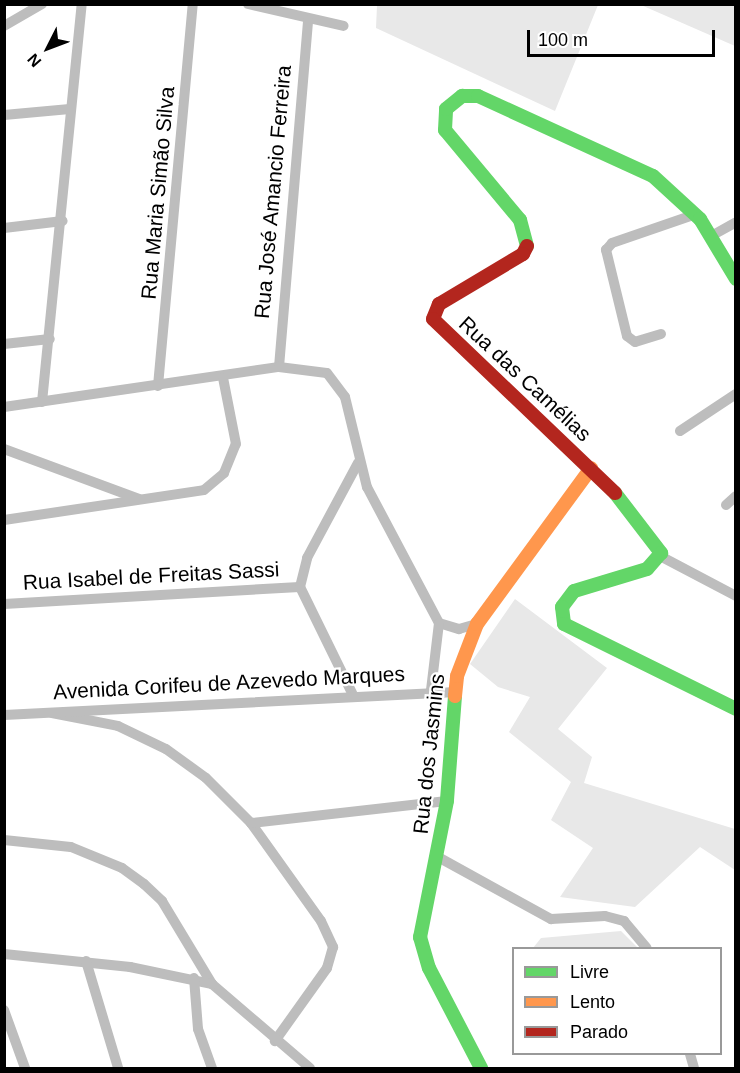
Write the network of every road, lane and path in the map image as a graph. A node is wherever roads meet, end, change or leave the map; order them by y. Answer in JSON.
{"nodes":[{"id":1,"x":42,"y":4,"type":"edge"},
{"id":2,"x":82,"y":4,"type":"edge"},
{"id":3,"x":194,"y":4,"type":"edge"},
{"id":4,"x":248,"y":4,"type":"edge"},
{"id":5,"x":308,"y":20,"type":"junction"},
{"id":6,"x":4,"y":26,"type":"edge"},
{"id":7,"x":344,"y":26,"type":"dead end"},
{"id":8,"x":70,"y":109,"type":"junction"},
{"id":9,"x":4,"y":115,"type":"edge"},
{"id":10,"x":696,"y":214,"type":"junction"},
{"id":11,"x":63,"y":221,"type":"junction"},
{"id":12,"x":735,"y":222,"type":"edge"},
{"id":13,"x":4,"y":228,"type":"edge"},
{"id":14,"x":713,"y":235,"type":"junction"},
{"id":15,"x":735,"y":279,"type":"edge"},
{"id":16,"x":661,"y":334,"type":"dead end"},
{"id":17,"x":50,"y":339,"type":"junction"},
{"id":18,"x":4,"y":344,"type":"edge"},
{"id":19,"x":279,"y":367,"type":"junction"},
{"id":20,"x":223,"y":378,"type":"junction"},
{"id":21,"x":158,"y":386,"type":"junction"},
{"id":22,"x":735,"y":394,"type":"edge"},
{"id":23,"x":42,"y":402,"type":"junction"},
{"id":24,"x":4,"y":406,"type":"edge"},
{"id":25,"x":680,"y":431,"type":"dead end"},
{"id":26,"x":4,"y":449,"type":"edge"},
{"id":27,"x":358,"y":464,"type":"junction"},
{"id":28,"x":591,"y":468,"type":"junction"},
{"id":29,"x":735,"y":496,"type":"edge"},
{"id":30,"x":143,"y":501,"type":"junction"},
{"id":31,"x":726,"y":505,"type":"dead end"},
{"id":32,"x":4,"y":520,"type":"edge"},
{"id":33,"x":662,"y":557,"type":"junction"},
{"id":34,"x":300,"y":587,"type":"junction"},
{"id":35,"x":735,"y":596,"type":"edge"},
{"id":36,"x":4,"y":604,"type":"edge"},
{"id":37,"x":439,"y":623,"type":"junction"},
{"id":38,"x":477,"y":624,"type":"junction"},
{"id":39,"x":431,"y":690,"type":"junction"},
{"id":40,"x":456,"y":692,"type":"junction"},
{"id":41,"x":353,"y":695,"type":"junction"},
{"id":42,"x":735,"y":709,"type":"edge"},
{"id":43,"x":52,"y":713,"type":"junction"},
{"id":44,"x":4,"y":715,"type":"edge"},
{"id":45,"x":447,"y":801,"type":"junction"},
{"id":46,"x":251,"y":823,"type":"junction"},
{"id":47,"x":4,"y":840,"type":"edge"},
{"id":48,"x":438,"y":856,"type":"junction"},
{"id":49,"x":646,"y":947,"type":"edge"},
{"id":50,"x":4,"y":954,"type":"edge"},
{"id":51,"x":86,"y":961,"type":"junction"},
{"id":52,"x":194,"y":978,"type":"junction"},
{"id":53,"x":212,"y":984,"type":"junction"},
{"id":54,"x":4,"y":1010,"type":"edge"},
{"id":55,"x":275,"y":1041,"type":"junction"},
{"id":56,"x":25,"y":1068,"type":"edge"},
{"id":57,"x":118,"y":1068,"type":"edge"},
{"id":58,"x":212,"y":1068,"type":"edge"},
{"id":59,"x":310,"y":1068,"type":"edge"},
{"id":60,"x":481,"y":1068,"type":"edge"}],
"edges":[{"from":1,"to":6,"type":"street"},
{"from":2,"to":8,"type":"street"},
{"from":3,"to":21,"type":"street","name":"Rua Maria Simão Silva"},
{"from":4,"to":5,"type":"street"},
{"from":5,"to":7,"type":"street"},
{"from":5,"to":19,"type":"street","name":"Rua José Amancio Ferreira"},
{"from":8,"to":9,"type":"street"},
{"from":8,"to":11,"type":"street"},
{"from":10,"to":14,"type":"street","name":"Rua das Camélias"},
{"from":10,"to":16,"type":"street"},
{"from":10,"to":28,"type":"street","name":"Rua das Camélias"},
{"from":11,"to":13,"type":"street"},
{"from":11,"to":17,"type":"street"},
{"from":12,"to":14,"type":"street"},
{"from":14,"to":15,"type":"street","name":"Rua das Camélias"},
{"from":17,"to":18,"type":"street"},
{"from":17,"to":23,"type":"street"},
{"from":19,"to":20,"type":"street"},
{"from":19,"to":27,"type":"street"},
{"from":20,"to":21,"type":"street"},
{"from":20,"to":30,"type":"street"},
{"from":21,"to":23,"type":"street"},
{"from":22,"to":25,"type":"street"},
{"from":23,"to":24,"type":"street"},
{"from":26,"to":30,"type":"street"},
{"from":27,"to":34,"type":"street"},
{"from":27,"to":37,"type":"street"},
{"from":28,"to":33,"type":"street","name":"Rua das Camélias"},
{"from":28,"to":38,"type":"street","name":"Rua dos Jasmins"},
{"from":29,"to":31,"type":"street"},
{"from":30,"to":32,"type":"street"},
{"from":33,"to":35,"type":"street"},
{"from":33,"to":42,"type":"street"},
{"from":34,"to":36,"type":"street","name":"Rua Isabel de Freitas Sassi"},
{"from":34,"to":41,"type":"street"},
{"from":37,"to":38,"type":"street"},
{"from":37,"to":39,"type":"street"},
{"from":38,"to":40,"type":"street","name":"Rua dos Jasmins"},
{"from":39,"to":40,"type":"street","name":"Avenida Corifeu de Azevedo Marques"},
{"from":39,"to":41,"type":"street","name":"Avenida Corifeu de Azevedo Marques"},
{"from":40,"to":45,"type":"street","name":"Rua dos Jasmins"},
{"from":41,"to":43,"type":"street","name":"Avenida Corifeu de Azevedo Marques"},
{"from":43,"to":44,"type":"street","name":"Avenida Corifeu de Azevedo Marques"},
{"from":43,"to":46,"type":"street"},
{"from":45,"to":46,"type":"street"},
{"from":45,"to":48,"type":"street","name":"Rua dos Jasmins"},
{"from":46,"to":55,"type":"street"},
{"from":47,"to":53,"type":"street"},
{"from":48,"to":49,"type":"street"},
{"from":48,"to":60,"type":"street","name":"Rua dos Jasmins"},
{"from":50,"to":51,"type":"street"},
{"from":51,"to":52,"type":"street"},
{"from":51,"to":57,"type":"street"},
{"from":52,"to":53,"type":"street"},
{"from":52,"to":58,"type":"street"},
{"from":53,"to":55,"type":"street"},
{"from":54,"to":56,"type":"street"},
{"from":55,"to":59,"type":"street"}]}
